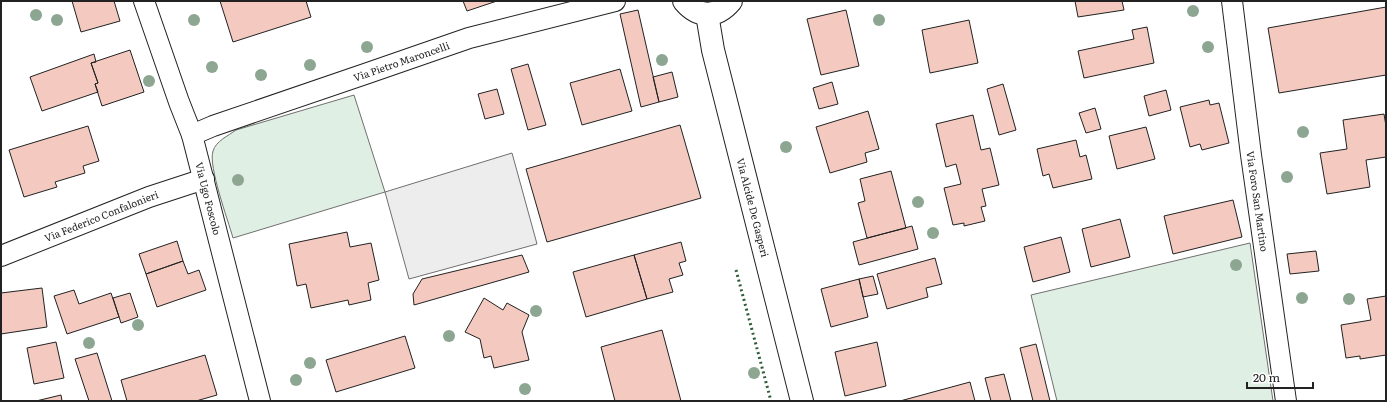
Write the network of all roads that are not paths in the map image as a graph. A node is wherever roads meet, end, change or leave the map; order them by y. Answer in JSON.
{"nodes":[{"id":1,"x":144,"y":1,"type":"edge"},
{"id":2,"x":615,"y":1,"type":"edge"},
{"id":3,"x":684,"y":1,"type":"edge"},
{"id":4,"x":731,"y":1,"type":"edge"},
{"id":5,"x":1232,"y":1,"type":"edge"},
{"id":6,"x":707,"y":14,"type":"junction"},
{"id":7,"x":192,"y":135,"type":"junction"},
{"id":8,"x":204,"y":179,"type":"junction"},
{"id":9,"x":1,"y":256,"type":"edge"},
{"id":10,"x":260,"y":401,"type":"edge"},
{"id":11,"x":802,"y":401,"type":"edge"},
{"id":12,"x":1286,"y":401,"type":"edge"}],
"edges":[{"from":1,"to":7,"type":"street","name":"Via Ugo Foscolo"},
{"from":2,"to":7,"type":"street","name":"Via Pietro Maroncelli"},
{"from":3,"to":6,"type":"main road"},
{"from":4,"to":6,"type":"main road"},
{"from":5,"to":12,"type":"street","name":"Via Foro San Martino"},
{"from":6,"to":11,"type":"main road","name":"Via Alcide De Gasperi"},
{"from":7,"to":8,"type":"street","name":"Via Ugo Foscolo"},
{"from":8,"to":9,"type":"street","name":"Via Federico Confalonieri"},
{"from":8,"to":10,"type":"street","name":"Via Ugo Foscolo"}]}
